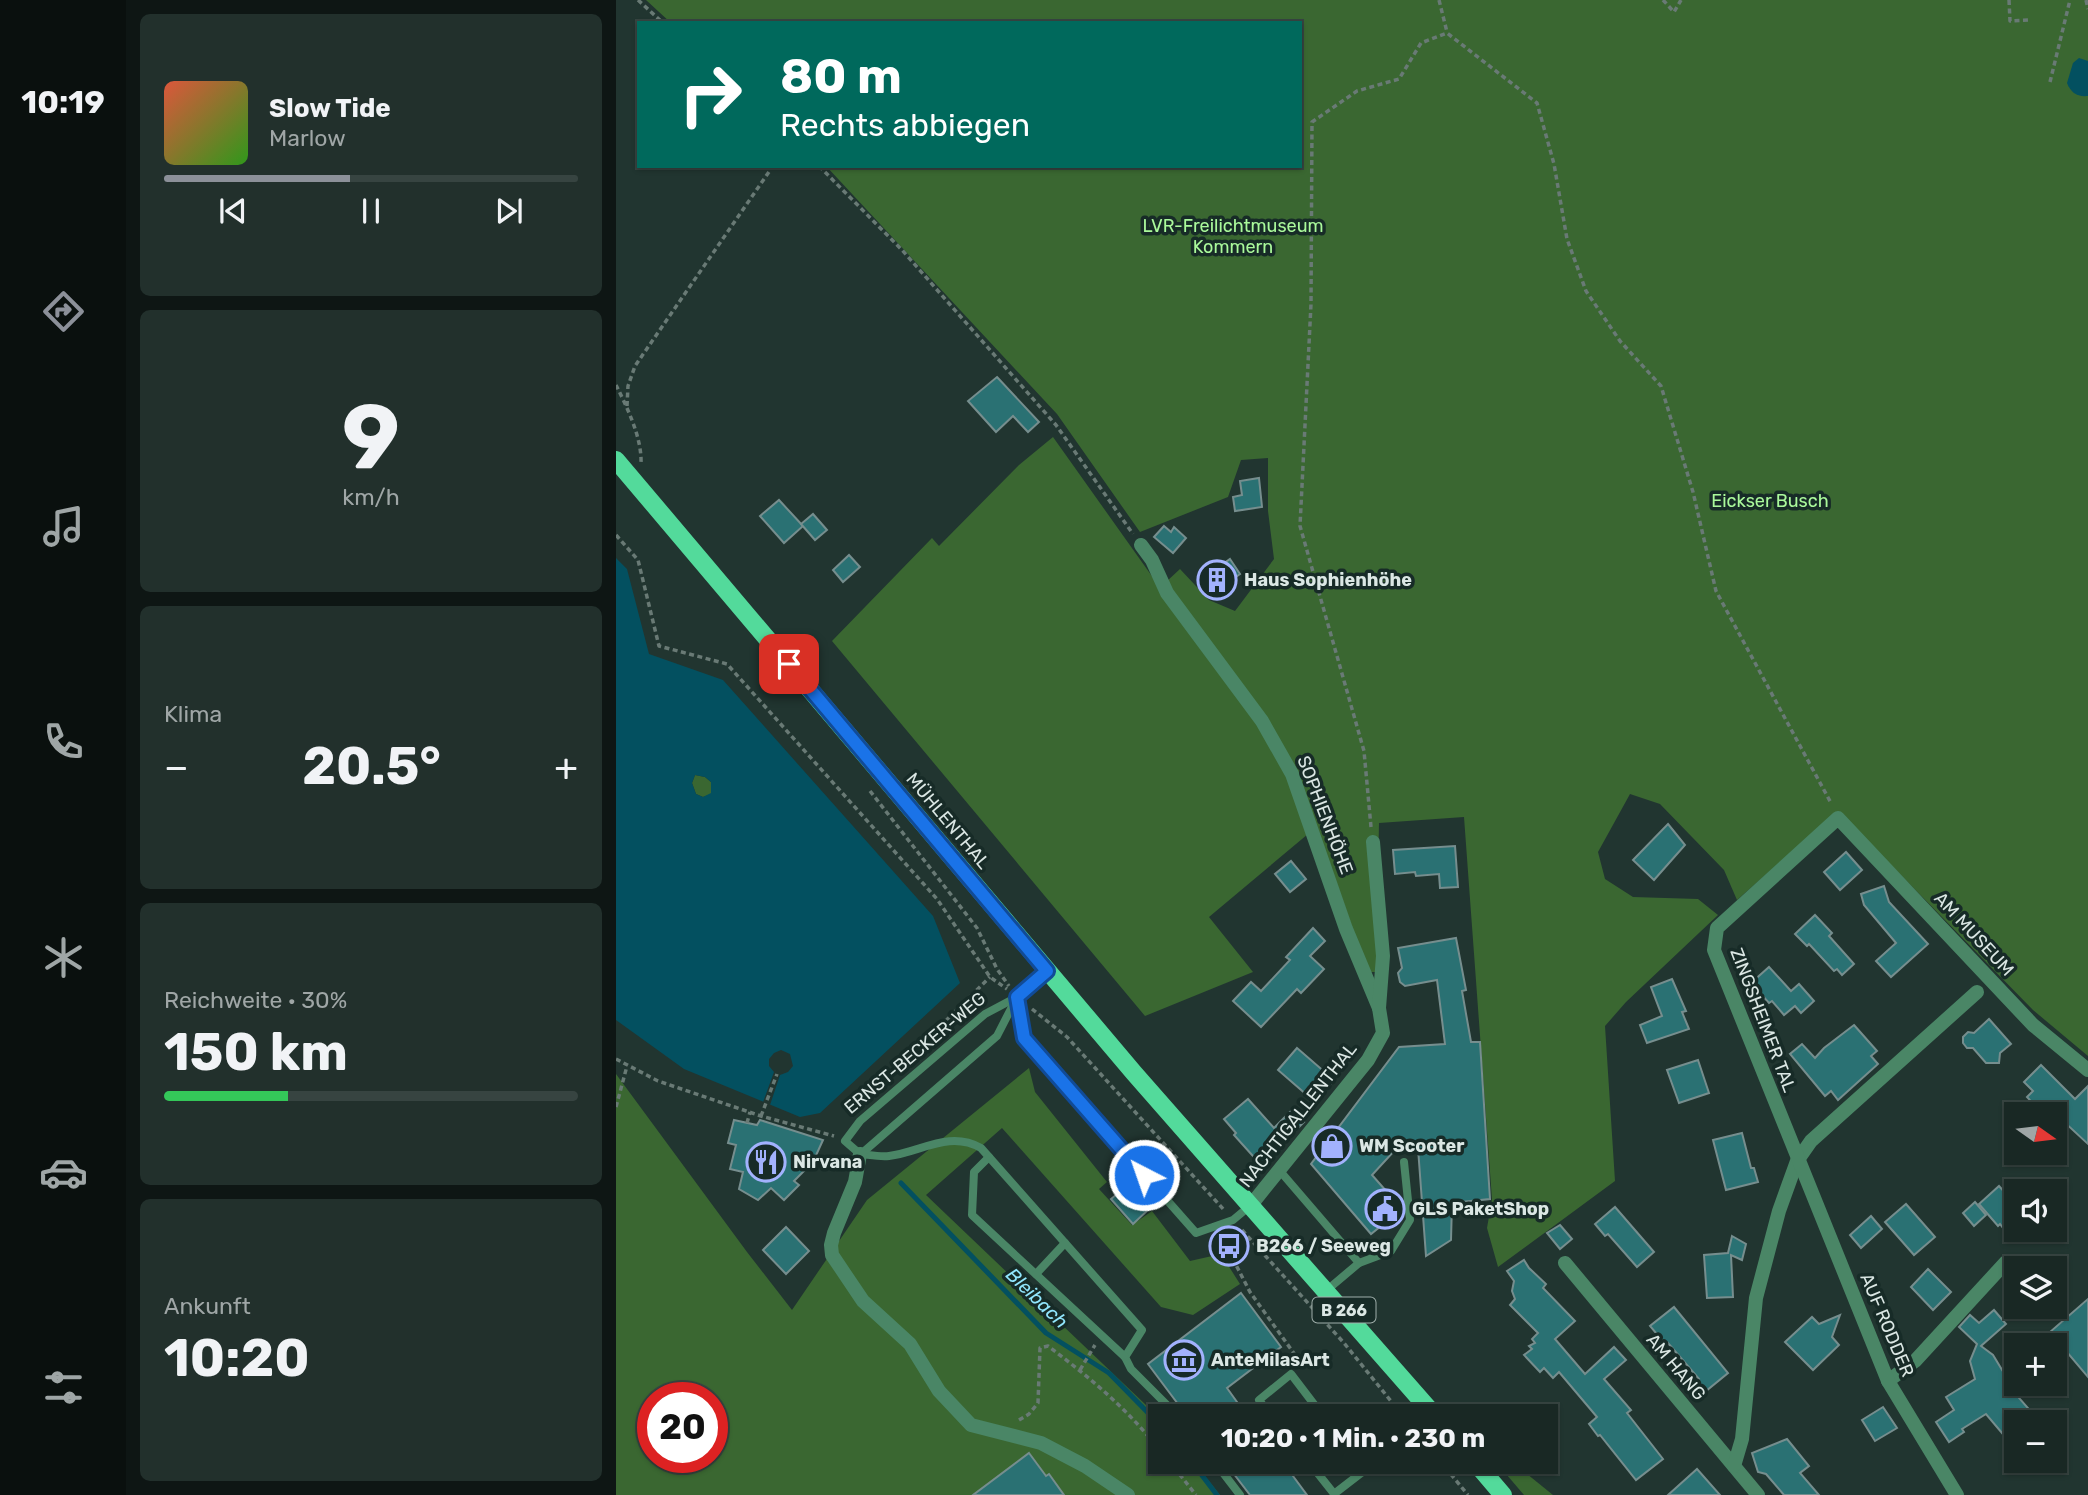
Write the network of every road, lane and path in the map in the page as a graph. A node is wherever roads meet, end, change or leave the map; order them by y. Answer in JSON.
{"nodes":[{"id":1,"x":638,"y":0,"type":"edge"},
{"id":2,"x":1439,"y":0,"type":"edge"},
{"id":3,"x":1663,"y":0,"type":"edge"},
{"id":4,"x":1681,"y":0,"type":"edge"},
{"id":5,"x":2009,"y":0,"type":"edge"},
{"id":6,"x":2070,"y":0,"type":"edge"},
{"id":7,"x":2086,"y":0,"type":"edge"},
{"id":8,"x":2088,"y":9,"type":"edge"},
{"id":9,"x":2030,"y":20,"type":"dead end"},
{"id":10,"x":661,"y":21,"type":"edge"},
{"id":11,"x":1447,"y":33,"type":"junction"},
{"id":12,"x":2050,"y":82,"type":"dead end"},
{"id":13,"x":772,"y":168,"type":"edge"},
{"id":14,"x":821,"y":168,"type":"edge"},
{"id":15,"x":616,"y":384,"type":"edge"},
{"id":16,"x":627,"y":406,"type":"junction"},
{"id":17,"x":616,"y":460,"type":"edge"},
{"id":18,"x":631,"y":477,"type":"junction"},
{"id":19,"x":616,"y":534,"type":"edge"},
{"id":20,"x":1141,"y":545,"type":"joint"},
{"id":21,"x":865,"y":785,"type":"dead end"},
{"id":22,"x":1838,"y":818,"type":"junction"},
{"id":23,"x":1373,"y":842,"type":"joint"},
{"id":24,"x":1047,"y":971,"type":"junction"},
{"id":25,"x":990,"y":976,"type":"junction"},
{"id":26,"x":1977,"y":992,"type":"dead end"},
{"id":27,"x":1017,"y":997,"type":"junction"},
{"id":28,"x":1379,"y":1008,"type":"junction"},
{"id":29,"x":616,"y":1059,"type":"edge"},
{"id":30,"x":628,"y":1065,"type":"junction"},
{"id":31,"x":2088,"y":1070,"type":"edge"},
{"id":32,"x":777,"y":1074,"type":"dead end"},
{"id":33,"x":891,"y":1074,"type":"dead end"},
{"id":34,"x":616,"y":1107,"type":"edge"},
{"id":35,"x":750,"y":1112,"type":"junction"},
{"id":36,"x":761,"y":1116,"type":"junction"},
{"id":37,"x":747,"y":1123,"type":"dead end"},
{"id":38,"x":835,"y":1128,"type":"dead end"},
{"id":39,"x":860,"y":1154,"type":"junction"},
{"id":40,"x":989,"y":1157,"type":"junction"},
{"id":41,"x":1797,"y":1161,"type":"junction"},
{"id":42,"x":1404,"y":1163,"type":"dead end"},
{"id":43,"x":1280,"y":1171,"type":"junction"},
{"id":44,"x":1251,"y":1205,"type":"junction"},
{"id":45,"x":1233,"y":1220,"type":"junction"},
{"id":46,"x":1065,"y":1243,"type":"junction"},
{"id":47,"x":1228,"y":1249,"type":"dead end"},
{"id":48,"x":1359,"y":1263,"type":"junction"},
{"id":49,"x":1565,"y":1263,"type":"dead end"},
{"id":50,"x":2004,"y":1264,"type":"edge"},
{"id":51,"x":1036,"y":1274,"type":"junction"},
{"id":52,"x":1327,"y":1290,"type":"junction"},
{"id":53,"x":1092,"y":1349,"type":"dead end"},
{"id":54,"x":1125,"y":1357,"type":"junction"},
{"id":55,"x":1080,"y":1370,"type":"junction"},
{"id":56,"x":1291,"y":1374,"type":"junction"},
{"id":57,"x":1888,"y":1381,"type":"junction"},
{"id":58,"x":1166,"y":1404,"type":"edge"},
{"id":59,"x":1262,"y":1404,"type":"edge"},
{"id":60,"x":1314,"y":1404,"type":"edge"},
{"id":61,"x":1393,"y":1404,"type":"edge"},
{"id":62,"x":1424,"y":1404,"type":"edge"},
{"id":63,"x":997,"y":1431,"type":"junction"},
{"id":64,"x":1148,"y":1436,"type":"edge"},
{"id":65,"x":1734,"y":1466,"type":"junction"},
{"id":66,"x":1179,"y":1474,"type":"edge"},
{"id":67,"x":1224,"y":1474,"type":"edge"},
{"id":68,"x":1318,"y":1474,"type":"edge"},
{"id":69,"x":1360,"y":1474,"type":"edge"},
{"id":70,"x":1451,"y":1474,"type":"edge"},
{"id":71,"x":1485,"y":1474,"type":"edge"},
{"id":72,"x":1128,"y":1495,"type":"edge"},
{"id":73,"x":1196,"y":1495,"type":"edge"},
{"id":74,"x":1240,"y":1495,"type":"edge"},
{"id":75,"x":1335,"y":1495,"type":"edge"},
{"id":76,"x":1468,"y":1495,"type":"edge"},
{"id":77,"x":1503,"y":1495,"type":"edge"},
{"id":78,"x":1758,"y":1495,"type":"edge"},
{"id":79,"x":1957,"y":1495,"type":"edge"}],
"edges":[{"from":1,"to":10,"type":"path"},
{"from":2,"to":11,"type":"path"},
{"from":3,"to":4,"type":"path"},
{"from":5,"to":9,"type":"path"},
{"from":6,"to":12,"type":"path"},
{"from":7,"to":8,"type":"path"},
{"from":11,"to":22,"type":"path"},
{"from":11,"to":23,"type":"path"},
{"from":13,"to":16,"type":"path"},
{"from":14,"to":20,"type":"path"},
{"from":15,"to":16,"type":"path"},
{"from":16,"to":18,"type":"path"},
{"from":17,"to":18,"type":"main road","name":"MÜHLENTHAL","number":"B 266"},
{"from":18,"to":24,"type":"main road","name":"MÜHLENTHAL","number":"B 266"},
{"from":19,"to":25,"type":"path"},
{"from":20,"to":28,"type":"street","name":"SOPHIENHÖHE"},
{"from":21,"to":27,"type":"path"},
{"from":22,"to":31,"type":"street","name":"AM MUSEUM"},
{"from":22,"to":41,"type":"street","name":"ZINGSHEIMER TAL"},
{"from":23,"to":28,"type":"street","name":"NACHTIGALLENTHAL"},
{"from":24,"to":27,"type":"lane"},
{"from":24,"to":44,"type":"main road","name":"MÜHLENTHAL","number":"B 266"},
{"from":25,"to":27,"type":"path"},
{"from":25,"to":33,"type":"path"},
{"from":26,"to":41,"type":"street"},
{"from":27,"to":39,"type":"lane","name":"ERNST-BECKER-WEG"},
{"from":27,"to":39,"type":"lane","name":"ERNST-BECKER-WEG"},
{"from":27,"to":45,"type":"path"},
{"from":27,"to":45,"type":"lane"},
{"from":28,"to":43,"type":"street","name":"NACHTIGALLENTHAL"},
{"from":29,"to":30,"type":"path"},
{"from":30,"to":34,"type":"path"},
{"from":30,"to":35,"type":"path"},
{"from":32,"to":36,"type":"path"},
{"from":35,"to":36,"type":"path"},
{"from":35,"to":37,"type":"path"},
{"from":36,"to":38,"type":"path"},
{"from":39,"to":40,"type":"lane"},
{"from":39,"to":63,"type":"street","name":"ERNST-BECKER-WEG"},
{"from":40,"to":46,"type":"lane"},
{"from":40,"to":51,"type":"lane"},
{"from":41,"to":57,"type":"street","name":"AUF RODDER"},
{"from":41,"to":65,"type":"street"},
{"from":42,"to":48,"type":"lane"},
{"from":43,"to":44,"type":"street","name":"NACHTIGALLENTHAL"},
{"from":43,"to":48,"type":"lane"},
{"from":44,"to":45,"type":"lane"},
{"from":44,"to":52,"type":"main road","number":"B 266"},
{"from":45,"to":61,"type":"path"},
{"from":46,"to":51,"type":"lane"},
{"from":46,"to":54,"type":"lane"},
{"from":47,"to":56,"type":"path"},
{"from":48,"to":52,"type":"lane"},
{"from":49,"to":65,"type":"street","name":"AM HANG"},
{"from":50,"to":57,"type":"street"},
{"from":51,"to":54,"type":"lane"},
{"from":52,"to":62,"type":"main road","number":"B 266"},
{"from":53,"to":55,"type":"path"},
{"from":54,"to":58,"type":"lane"},
{"from":55,"to":63,"type":"path"},
{"from":55,"to":64,"type":"path"},
{"from":56,"to":59,"type":"lane"},
{"from":56,"to":60,"type":"lane"},
{"from":57,"to":79,"type":"street","name":"AUF RODDER"},
{"from":63,"to":72,"type":"street","name":"ERNST-BECKER-WEG"},
{"from":65,"to":78,"type":"street","name":"AM HANG"},
{"from":66,"to":73,"type":"path"},
{"from":67,"to":74,"type":"lane"},
{"from":68,"to":75,"type":"lane"},
{"from":69,"to":75,"type":"lane"},
{"from":70,"to":76,"type":"path"},
{"from":71,"to":77,"type":"main road"}]}
